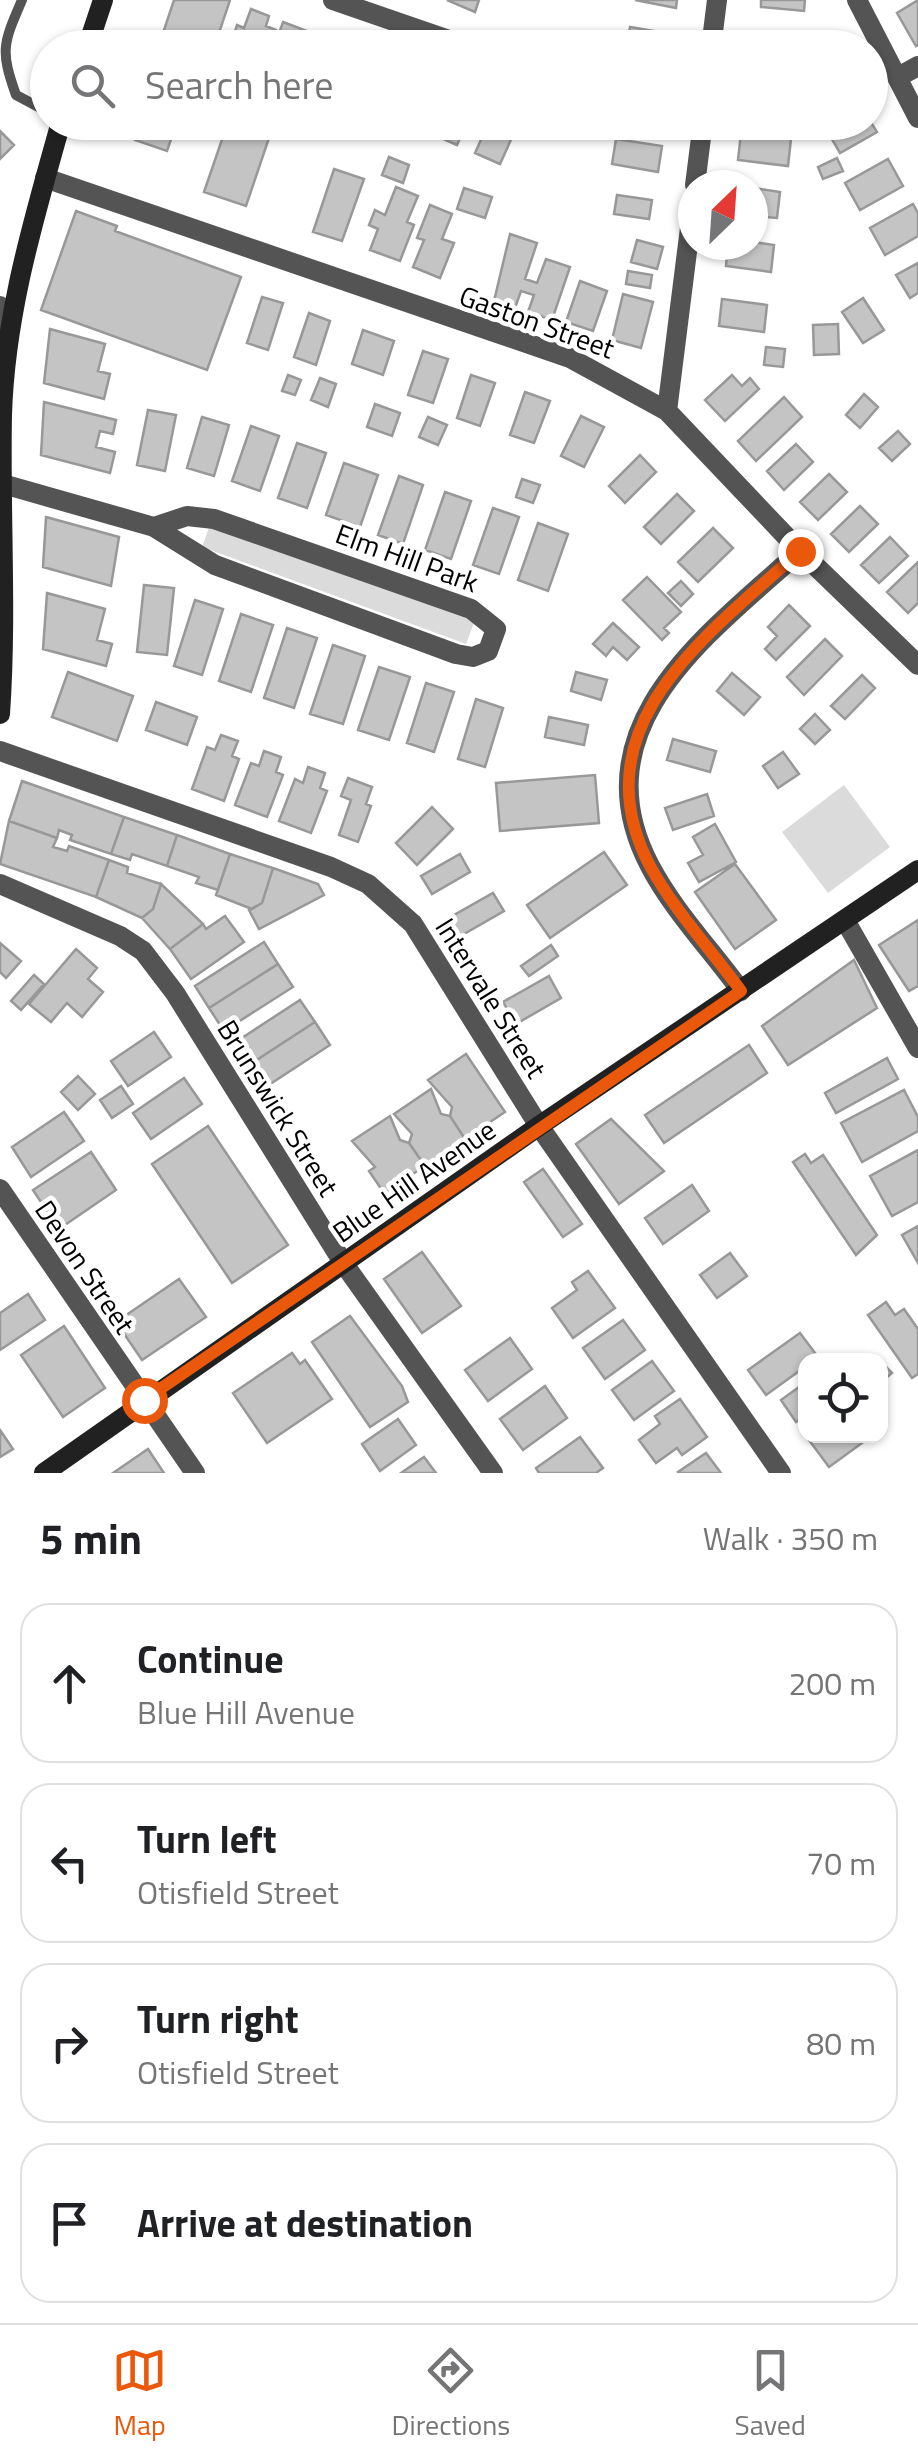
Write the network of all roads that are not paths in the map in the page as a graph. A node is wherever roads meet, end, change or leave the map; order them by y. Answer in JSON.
{"nodes":[{"id":1,"x":22,"y":0,"type":"edge"},
{"id":2,"x":104,"y":0,"type":"edge"},
{"id":3,"x":333,"y":0,"type":"edge"},
{"id":4,"x":717,"y":0,"type":"edge"},
{"id":5,"x":857,"y":0,"type":"edge"},
{"id":6,"x":93,"y":30,"type":"edge"},
{"id":7,"x":420,"y":30,"type":"edge"},
{"id":8,"x":713,"y":30,"type":"edge"},
{"id":9,"x":873,"y":30,"type":"edge"},
{"id":10,"x":888,"y":58,"type":"edge"},
{"id":11,"x":918,"y":66,"type":"edge"},
{"id":12,"x":898,"y":77,"type":"junction"},
{"id":13,"x":30,"y":103,"type":"edge"},
{"id":14,"x":918,"y":118,"type":"edge"},
{"id":15,"x":56,"y":140,"type":"edge"},
{"id":16,"x":700,"y":140,"type":"edge"},
{"id":17,"x":697,"y":170,"type":"edge"},
{"id":18,"x":46,"y":178,"type":"junction"},
{"id":19,"x":686,"y":260,"type":"edge"},
{"id":20,"x":4,"y":316,"type":"edge"},
{"id":21,"x":668,"y":411,"type":"junction"},
{"id":22,"x":4,"y":484,"type":"junction"},
{"id":23,"x":154,"y":527,"type":"junction"},
{"id":24,"x":800,"y":551,"type":"junction"},
{"id":25,"x":918,"y":665,"type":"edge"},
{"id":26,"x":0,"y":714,"type":"edge"},
{"id":27,"x":0,"y":751,"type":"edge"},
{"id":28,"x":918,"y":870,"type":"edge"},
{"id":29,"x":0,"y":884,"type":"edge"},
{"id":30,"x":846,"y":922,"type":"junction"},
{"id":31,"x":741,"y":991,"type":"junction"},
{"id":32,"x":918,"y":1048,"type":"edge"},
{"id":33,"x":539,"y":1126,"type":"junction"},
{"id":34,"x":0,"y":1189,"type":"edge"},
{"id":35,"x":344,"y":1264,"type":"junction"},
{"id":36,"x":144,"y":1400,"type":"junction"},
{"id":37,"x":44,"y":1473,"type":"edge"},
{"id":38,"x":195,"y":1473,"type":"edge"},
{"id":39,"x":493,"y":1473,"type":"edge"},
{"id":40,"x":781,"y":1473,"type":"edge"}],
"edges":[{"from":1,"to":13,"type":"lane"},
{"from":2,"to":6,"type":"main road"},
{"from":3,"to":7,"type":"street"},
{"from":4,"to":8,"type":"street"},
{"from":5,"to":9,"type":"street"},
{"from":10,"to":12,"type":"street"},
{"from":11,"to":12,"type":"street"},
{"from":12,"to":14,"type":"street"},
{"from":15,"to":18,"type":"main road"},
{"from":16,"to":17,"type":"street"},
{"from":18,"to":20,"type":"main road"},
{"from":18,"to":21,"type":"street","name":"Gaston Street"},
{"from":19,"to":21,"type":"street"},
{"from":20,"to":22,"type":"main road"},
{"from":21,"to":24,"type":"street","name":"Gaston Street"},
{"from":22,"to":23,"type":"street","name":"Elm Hill Park"},
{"from":22,"to":26,"type":"main road"},
{"from":23,"to":23,"type":"street","name":"Elm Hill Park"},
{"from":24,"to":25,"type":"street","name":"Gaston Street"},
{"from":24,"to":31,"type":"street"},
{"from":27,"to":33,"type":"street","name":"Intervale Street"},
{"from":28,"to":30,"type":"main road","name":"Blue Hill Avenue"},
{"from":29,"to":35,"type":"street","name":"Brunswick Street"},
{"from":30,"to":31,"type":"main road","name":"Blue Hill Avenue"},
{"from":30,"to":32,"type":"street"},
{"from":31,"to":33,"type":"main road","name":"Blue Hill Avenue"},
{"from":33,"to":35,"type":"main road","name":"Blue Hill Avenue"},
{"from":33,"to":40,"type":"street","name":"Intervale Street"},
{"from":34,"to":36,"type":"street","name":"Devon Street"},
{"from":35,"to":36,"type":"main road","name":"Blue Hill Avenue"},
{"from":35,"to":39,"type":"street","name":"Brunswick Street"},
{"from":36,"to":37,"type":"main road","name":"Blue Hill Avenue"},
{"from":36,"to":38,"type":"street","name":"Devon Street"}]}
